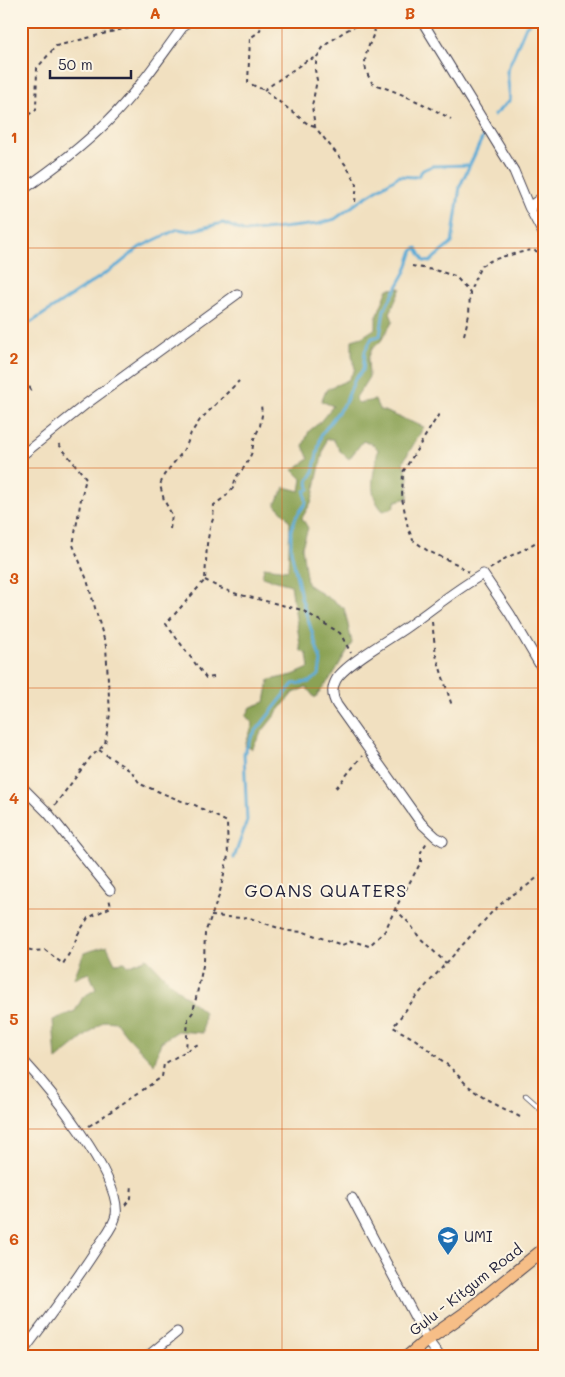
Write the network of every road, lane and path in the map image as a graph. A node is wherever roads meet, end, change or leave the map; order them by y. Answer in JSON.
{"nodes":[{"id":1,"x":172,"y":21,"type":"edge"},
{"id":2,"x":187,"y":21,"type":"edge"},
{"id":3,"x":264,"y":21,"type":"edge"},
{"id":4,"x":367,"y":21,"type":"edge"},
{"id":5,"x":372,"y":21,"type":"edge"},
{"id":6,"x":422,"y":21,"type":"edge"},
{"id":7,"x":317,"y":57,"type":"junction"},
{"id":8,"x":264,"y":90,"type":"junction"},
{"id":9,"x":21,"y":119,"type":"edge"},
{"id":10,"x":451,"y":119,"type":"dead end"},
{"id":11,"x":315,"y":126,"type":"junction"},
{"id":12,"x":21,"y":191,"type":"edge"},
{"id":13,"x":544,"y":196,"type":"edge"},
{"id":14,"x":355,"y":202,"type":"dead end"},
{"id":15,"x":529,"y":208,"type":"junction"},
{"id":16,"x":544,"y":235,"type":"edge"},
{"id":17,"x":544,"y":254,"type":"edge"},
{"id":18,"x":412,"y":266,"type":"dead end"},
{"id":19,"x":470,"y":292,"type":"junction"},
{"id":20,"x":237,"y":294,"type":"dead end"},
{"id":21,"x":464,"y":335,"type":"dead end"},
{"id":22,"x":21,"y":373,"type":"edge"},
{"id":23,"x":239,"y":380,"type":"dead end"},
{"id":24,"x":33,"y":393,"type":"dead end"},
{"id":25,"x":262,"y":404,"type":"dead end"},
{"id":26,"x":438,"y":414,"type":"dead end"},
{"id":27,"x":50,"y":433,"type":"junction"},
{"id":28,"x":21,"y":456,"type":"edge"},
{"id":29,"x":170,"y":529,"type":"dead end"},
{"id":30,"x":544,"y":537,"type":"edge"},
{"id":31,"x":480,"y":576,"type":"junction"},
{"id":32,"x":205,"y":580,"type":"junction"},
{"id":33,"x":430,"y":610,"type":"junction"},
{"id":34,"x":356,"y":662,"type":"junction"},
{"id":35,"x":544,"y":672,"type":"edge"},
{"id":36,"x":214,"y":677,"type":"dead end"},
{"id":37,"x":452,"y":706,"type":"dead end"},
{"id":38,"x":368,"y":748,"type":"junction"},
{"id":39,"x":99,"y":750,"type":"junction"},
{"id":40,"x":21,"y":786,"type":"edge"},
{"id":41,"x":336,"y":788,"type":"dead end"},
{"id":42,"x":48,"y":813,"type":"junction"},
{"id":43,"x":433,"y":834,"type":"junction"},
{"id":44,"x":443,"y":841,"type":"dead end"},
{"id":45,"x":544,"y":872,"type":"edge"},
{"id":46,"x":102,"y":880,"type":"junction"},
{"id":47,"x":110,"y":890,"type":"dead end"},
{"id":48,"x":395,"y":909,"type":"junction"},
{"id":49,"x":211,"y":916,"type":"junction"},
{"id":50,"x":21,"y":951,"type":"edge"},
{"id":51,"x":446,"y":963,"type":"junction"},
{"id":52,"x":200,"y":1043,"type":"dead end"},
{"id":53,"x":186,"y":1051,"type":"junction"},
{"id":54,"x":21,"y":1058,"type":"edge"},
{"id":55,"x":526,"y":1096,"type":"dead end"},
{"id":56,"x":544,"y":1112,"type":"edge"},
{"id":57,"x":520,"y":1117,"type":"dead end"},
{"id":58,"x":81,"y":1132,"type":"junction"},
{"id":59,"x":132,"y":1184,"type":"dead end"},
{"id":60,"x":352,"y":1198,"type":"dead end"},
{"id":61,"x":116,"y":1215,"type":"junction"},
{"id":62,"x":544,"y":1249,"type":"edge"},
{"id":63,"x":177,"y":1332,"type":"dead end"},
{"id":64,"x":427,"y":1340,"type":"junction"},
{"id":65,"x":21,"y":1354,"type":"edge"},
{"id":66,"x":148,"y":1356,"type":"edge"},
{"id":67,"x":408,"y":1356,"type":"edge"},
{"id":68,"x":439,"y":1356,"type":"edge"}],
"edges":[{"from":1,"to":9,"type":"path"},
{"from":2,"to":12,"type":"street"},
{"from":3,"to":8,"type":"path"},
{"from":4,"to":7,"type":"path"},
{"from":5,"to":10,"type":"path"},
{"from":6,"to":15,"type":"street"},
{"from":7,"to":8,"type":"path"},
{"from":7,"to":11,"type":"path"},
{"from":8,"to":11,"type":"path"},
{"from":11,"to":14,"type":"path"},
{"from":13,"to":15,"type":"street"},
{"from":15,"to":16,"type":"street"},
{"from":17,"to":19,"type":"path"},
{"from":18,"to":19,"type":"path"},
{"from":19,"to":21,"type":"path"},
{"from":20,"to":27,"type":"street"},
{"from":22,"to":24,"type":"path"},
{"from":23,"to":29,"type":"path"},
{"from":25,"to":32,"type":"path"},
{"from":26,"to":31,"type":"path"},
{"from":27,"to":28,"type":"street"},
{"from":27,"to":39,"type":"path"},
{"from":30,"to":31,"type":"path"},
{"from":31,"to":33,"type":"street"},
{"from":31,"to":35,"type":"street"},
{"from":32,"to":34,"type":"path"},
{"from":32,"to":36,"type":"path"},
{"from":33,"to":34,"type":"street"},
{"from":33,"to":37,"type":"path"},
{"from":34,"to":38,"type":"street"},
{"from":38,"to":41,"type":"path"},
{"from":38,"to":43,"type":"street"},
{"from":39,"to":42,"type":"path"},
{"from":39,"to":49,"type":"path"},
{"from":40,"to":42,"type":"street"},
{"from":42,"to":46,"type":"street"},
{"from":43,"to":44,"type":"street"},
{"from":43,"to":48,"type":"path"},
{"from":45,"to":51,"type":"path"},
{"from":46,"to":47,"type":"street"},
{"from":46,"to":50,"type":"path"},
{"from":48,"to":49,"type":"path"},
{"from":48,"to":51,"type":"path"},
{"from":49,"to":53,"type":"path"},
{"from":51,"to":57,"type":"path"},
{"from":52,"to":53,"type":"path"},
{"from":53,"to":58,"type":"path"},
{"from":54,"to":58,"type":"street"},
{"from":55,"to":56,"type":"lane"},
{"from":58,"to":61,"type":"street"},
{"from":59,"to":61,"type":"path"},
{"from":60,"to":64,"type":"street"},
{"from":61,"to":65,"type":"street"},
{"from":62,"to":64,"type":"main road","name":"Gulu - Kitgum Road"},
{"from":63,"to":66,"type":"street"},
{"from":64,"to":67,"type":"main road","name":"Gulu - Kitgum Road"},
{"from":64,"to":68,"type":"street"}]}
